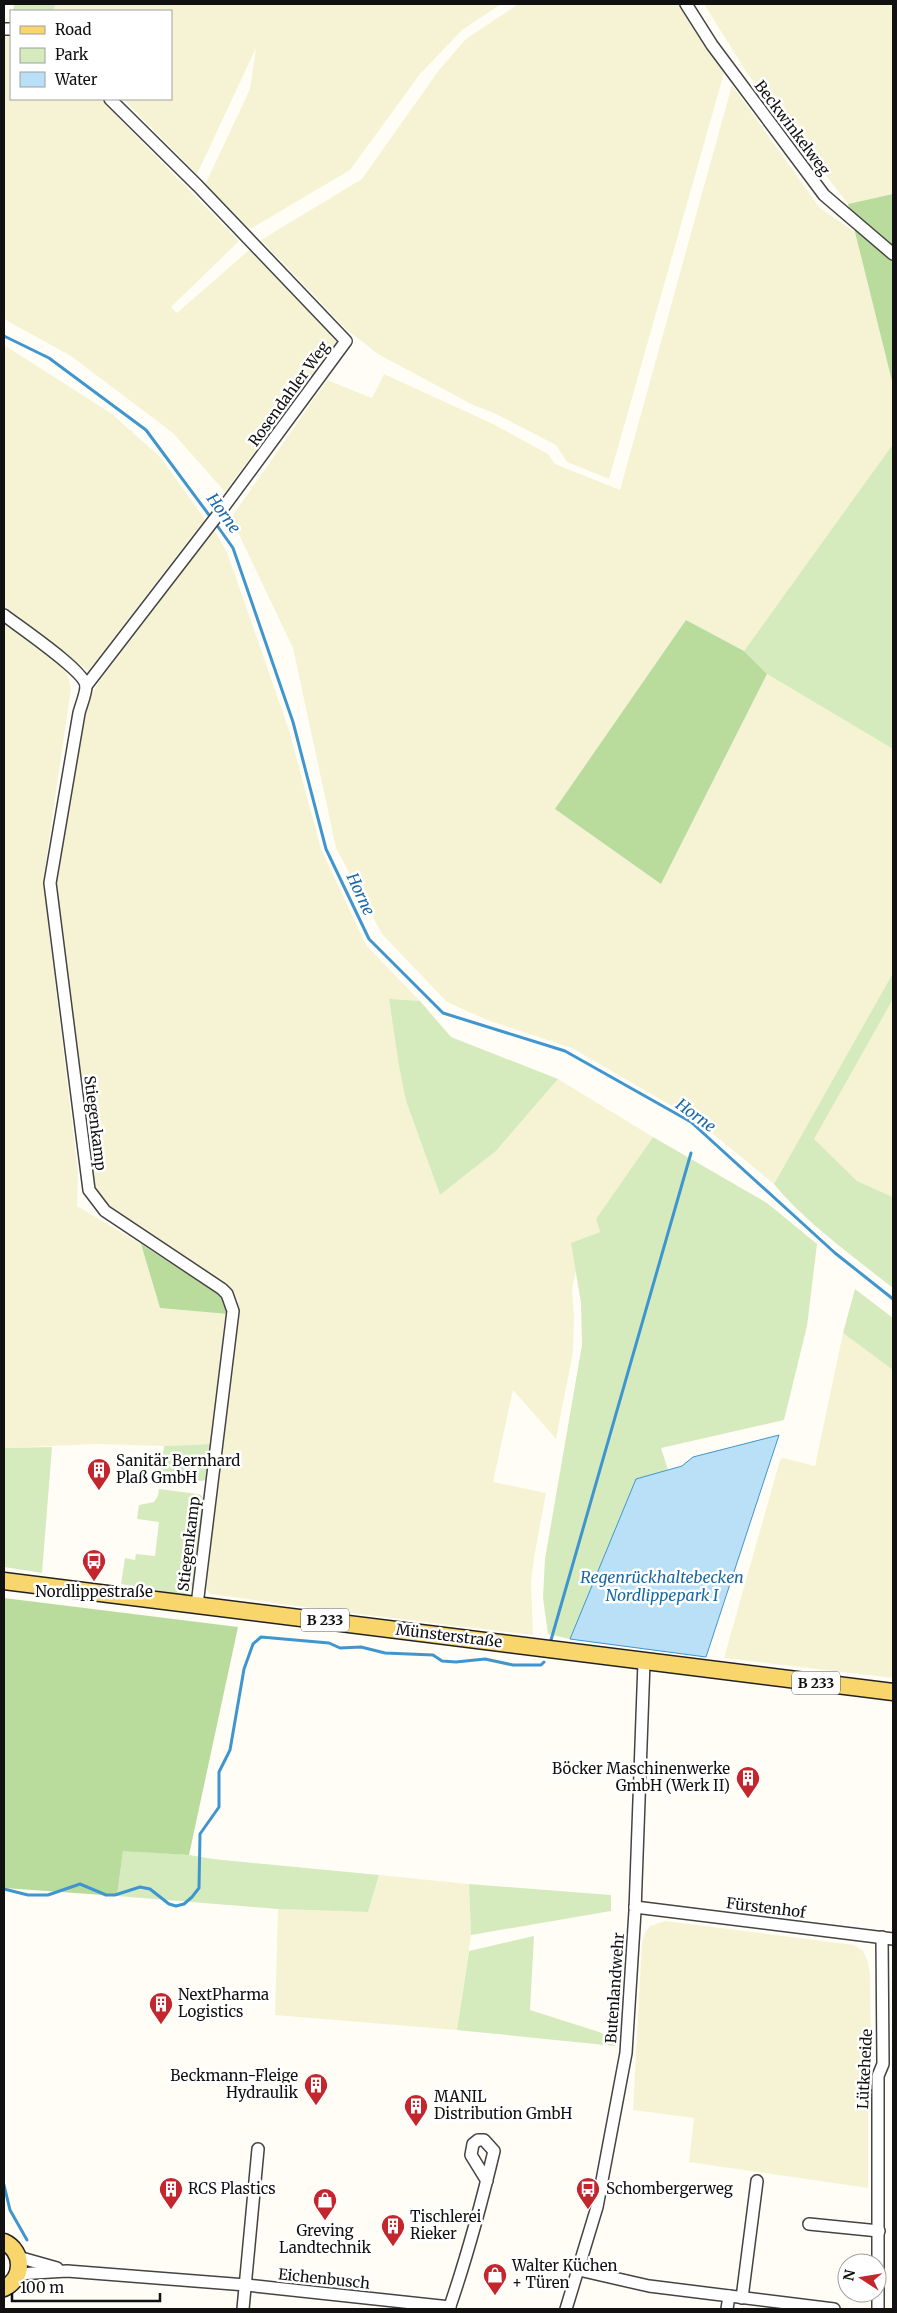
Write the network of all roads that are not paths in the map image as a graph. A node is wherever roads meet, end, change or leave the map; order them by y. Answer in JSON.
{"nodes":[{"id":1,"x":686,"y":4,"type":"edge"},
{"id":2,"x":111,"y":100,"type":"edge"},
{"id":3,"x":893,"y":254,"type":"edge"},
{"id":4,"x":4,"y":615,"type":"edge"},
{"id":5,"x":86,"y":686,"type":"junction"},
{"id":6,"x":4,"y":1581,"type":"edge"},
{"id":7,"x":197,"y":1604,"type":"junction"},
{"id":8,"x":644,"y":1662,"type":"junction"},
{"id":9,"x":893,"y":1692,"type":"edge"},
{"id":10,"x":635,"y":1907,"type":"junction"},
{"id":11,"x":887,"y":1938,"type":"edge"},
{"id":12,"x":888,"y":2064,"type":"edge"},
{"id":13,"x":258,"y":2149,"type":"dead end"},
{"id":14,"x":487,"y":2181,"type":"dead end"},
{"id":15,"x":758,"y":2181,"type":"dead end"},
{"id":16,"x":809,"y":2224,"type":"dead end"},
{"id":17,"x":879,"y":2231,"type":"junction"},
{"id":18,"x":4,"y":2242,"type":"edge"},
{"id":19,"x":18,"y":2257,"type":"junction"},
{"id":20,"x":63,"y":2270,"type":"junction"},
{"id":21,"x":579,"y":2270,"type":"junction"},
{"id":22,"x":246,"y":2285,"type":"junction"},
{"id":23,"x":8,"y":2286,"type":"edge"},
{"id":24,"x":729,"y":2296,"type":"junction"},
{"id":25,"x":742,"y":2298,"type":"junction"},
{"id":26,"x":450,"y":2308,"type":"edge"},
{"id":27,"x":243,"y":2309,"type":"edge"},
{"id":28,"x":566,"y":2309,"type":"edge"},
{"id":29,"x":727,"y":2309,"type":"edge"},
{"id":30,"x":834,"y":2309,"type":"edge"},
{"id":31,"x":878,"y":2309,"type":"edge"}],
"edges":[{"from":1,"to":3,"type":"street","name":"Beckwinkelweg"},
{"from":2,"to":5,"type":"street","name":"Rosendahler Weg"},
{"from":4,"to":5,"type":"street"},
{"from":5,"to":7,"type":"street","name":"Stiegenkamp"},
{"from":6,"to":7,"type":"main road","name":"Münsterstraße","number":"B 233"},
{"from":7,"to":8,"type":"main road","name":"Münsterstraße","number":"B 233"},
{"from":8,"to":9,"type":"main road","name":"Münsterstraße","number":"B 233"},
{"from":8,"to":10,"type":"street","name":"Butenlandwehr"},
{"from":10,"to":11,"type":"street","name":"Fürstenhof"},
{"from":10,"to":21,"type":"street","name":"Butenlandwehr"},
{"from":11,"to":12,"type":"street","name":"Lütkeheide"},
{"from":12,"to":17,"type":"street","name":"Lütkeheide"},
{"from":13,"to":22,"type":"street"},
{"from":14,"to":26,"type":"street","name":"Eichenbusch"},
{"from":15,"to":25,"type":"street"},
{"from":16,"to":17,"type":"street"},
{"from":17,"to":31,"type":"street","name":"Lütkeheide"},
{"from":18,"to":19,"type":"main road"},
{"from":19,"to":20,"type":"street","name":"Eichenbusch"},
{"from":19,"to":23,"type":"main road"},
{"from":20,"to":22,"type":"street","name":"Eichenbusch"},
{"from":20,"to":23,"type":"street","name":"Eichenbusch"},
{"from":21,"to":24,"type":"street"},
{"from":21,"to":28,"type":"street","name":"Butenlandwehr"},
{"from":22,"to":26,"type":"street","name":"Eichenbusch"},
{"from":22,"to":27,"type":"street"},
{"from":24,"to":25,"type":"street"},
{"from":24,"to":29,"type":"street"},
{"from":25,"to":30,"type":"street"}]}
